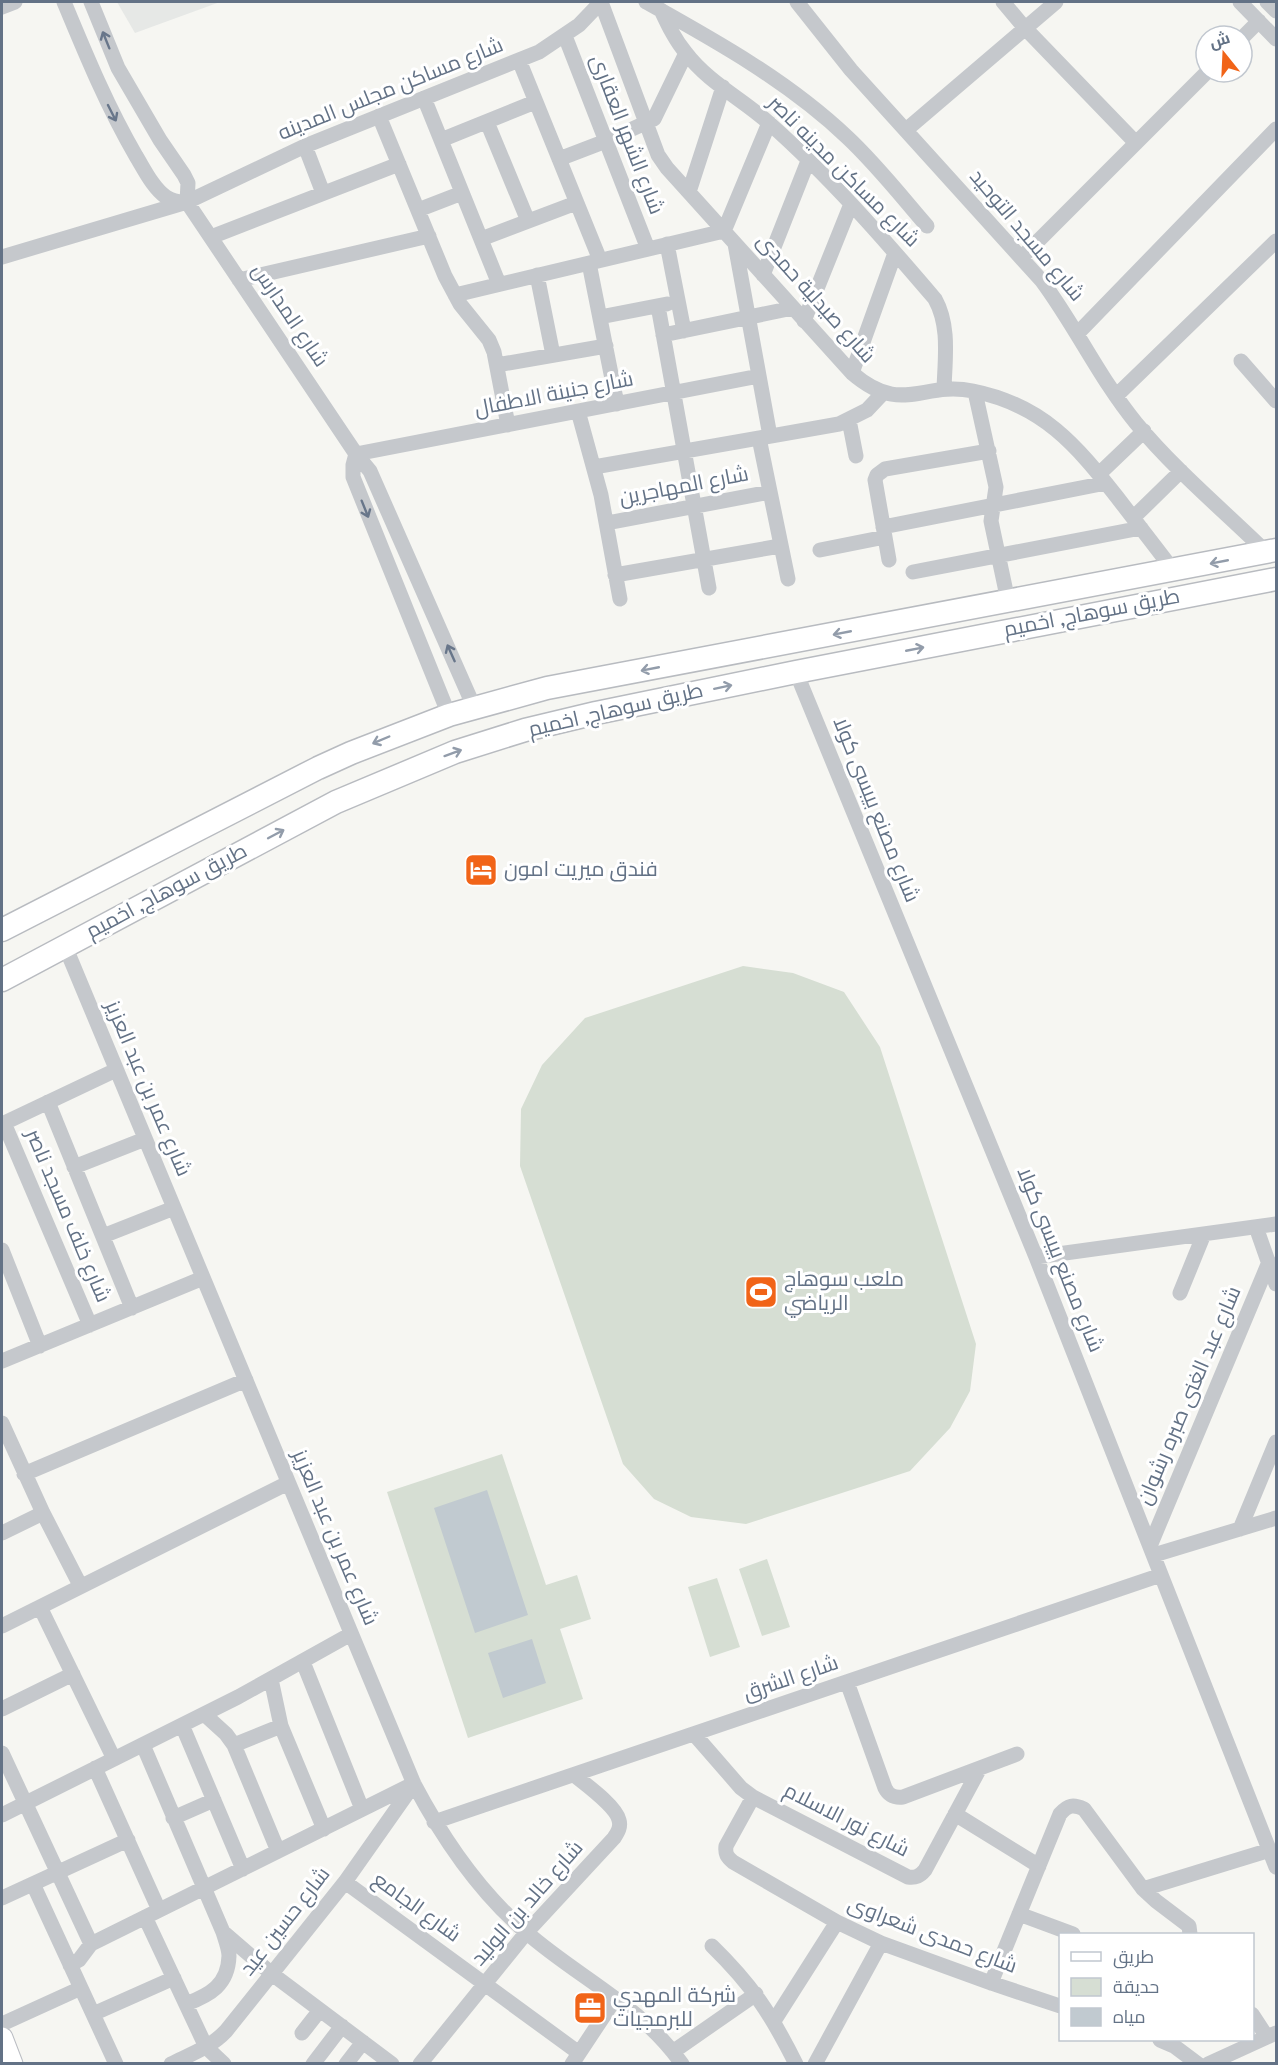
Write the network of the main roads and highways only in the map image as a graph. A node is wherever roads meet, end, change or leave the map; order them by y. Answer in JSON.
{"nodes":[{"id":1,"x":1272,"y":551,"type":"edge"},
{"id":2,"x":1276,"y":579,"type":"edge"},
{"id":3,"x":318,"y":768,"type":"junction"},
{"id":4,"x":336,"y":802,"type":"junction"},
{"id":5,"x":2,"y":930,"type":"edge"},
{"id":6,"x":2,"y":980,"type":"edge"},
{"id":7,"x":2,"y":2038,"type":"edge"},
{"id":8,"x":12,"y":2064,"type":"edge"}],
"edges":[{"from":1,"to":3,"type":"main road","name":"طريق سوهاج, اخميم","one_way":true},
{"from":4,"to":2,"type":"main road","name":"طريق سوهاج, اخميم","one_way":true},
{"from":3,"to":4,"type":"main road"},
{"from":3,"to":5,"type":"main road","name":"طريق سوهاج, اخميم"},
{"from":6,"to":4,"type":"main road","name":"طريق سوهاج, اخميم","one_way":true},
{"from":7,"to":8,"type":"main road"}]}
